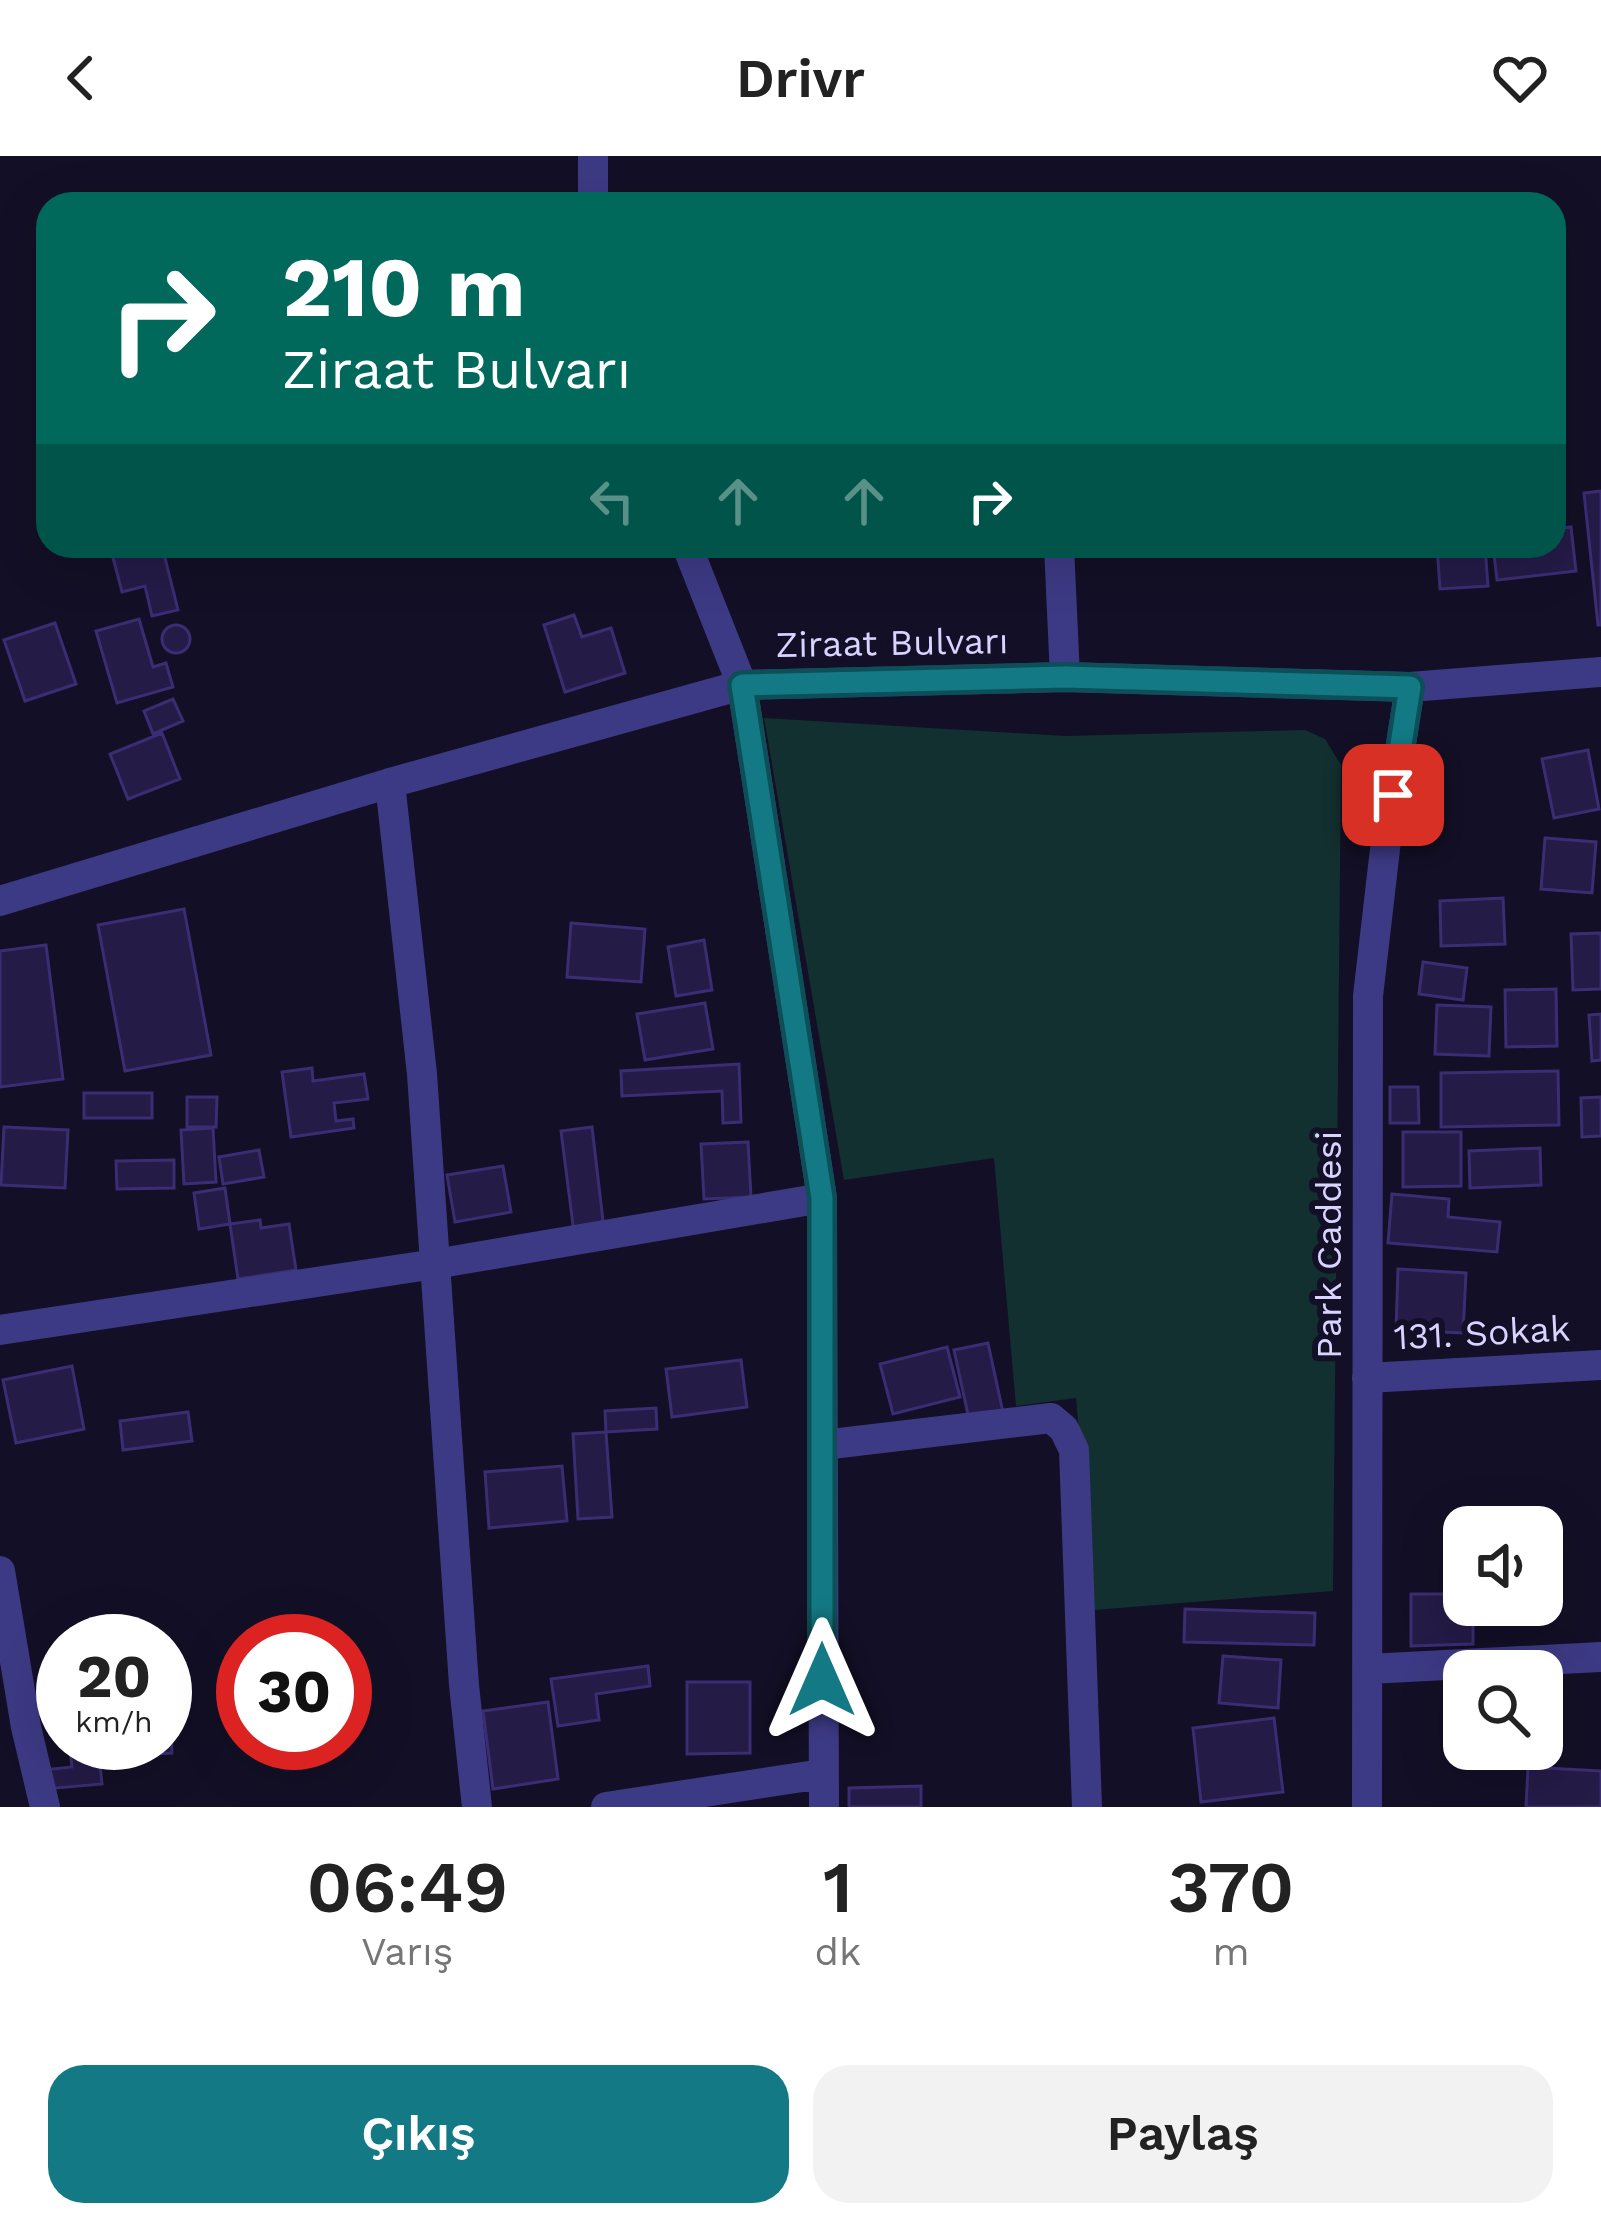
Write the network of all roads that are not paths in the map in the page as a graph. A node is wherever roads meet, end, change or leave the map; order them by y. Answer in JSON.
{"nodes":[{"id":1,"x":593,"y":156,"type":"edge"},
{"id":2,"x":592,"y":192,"type":"edge"},
{"id":3,"x":692,"y":558,"type":"edge"},
{"id":4,"x":1060,"y":558,"type":"edge"},
{"id":5,"x":1601,"y":672,"type":"edge"},
{"id":6,"x":1065,"y":677,"type":"junction"},
{"id":7,"x":742,"y":685,"type":"junction"},
{"id":8,"x":1410,"y":687,"type":"junction"},
{"id":9,"x":390,"y":783,"type":"junction"},
{"id":10,"x":0,"y":901,"type":"edge"},
{"id":11,"x":822,"y":1198,"type":"junction"},
{"id":12,"x":435,"y":1264,"type":"junction"},
{"id":13,"x":0,"y":1330,"type":"edge"},
{"id":14,"x":1601,"y":1365,"type":"edge"},
{"id":15,"x":1367,"y":1378,"type":"junction"},
{"id":16,"x":823,"y":1445,"type":"junction"},
{"id":17,"x":0,"y":1571,"type":"edge"},
{"id":18,"x":1601,"y":1657,"type":"edge"},
{"id":19,"x":1368,"y":1669,"type":"junction"},
{"id":20,"x":13,"y":1727,"type":"edge"},
{"id":21,"x":822,"y":1774,"type":"junction"},
{"id":22,"x":45,"y":1807,"type":"edge"},
{"id":23,"x":477,"y":1807,"type":"edge"},
{"id":24,"x":606,"y":1807,"type":"edge"},
{"id":25,"x":824,"y":1807,"type":"edge"},
{"id":26,"x":1087,"y":1807,"type":"edge"},
{"id":27,"x":1367,"y":1807,"type":"edge"}],
"edges":[{"from":1,"to":2,"type":"street"},
{"from":3,"to":7,"type":"street"},
{"from":4,"to":6,"type":"street"},
{"from":5,"to":8,"type":"street","name":"Ziraat Bulvarı"},
{"from":6,"to":7,"type":"street","name":"Ziraat Bulvarı"},
{"from":6,"to":8,"type":"street","name":"Ziraat Bulvarı"},
{"from":7,"to":9,"type":"street","name":"Ziraat Bulvarı"},
{"from":7,"to":11,"type":"street"},
{"from":8,"to":15,"type":"street","name":"Park Caddesi"},
{"from":9,"to":10,"type":"street","name":"Ziraat Bulvarı"},
{"from":9,"to":12,"type":"street"},
{"from":11,"to":12,"type":"street"},
{"from":11,"to":16,"type":"street"},
{"from":12,"to":13,"type":"street"},
{"from":12,"to":23,"type":"street"},
{"from":14,"to":15,"type":"street","name":"131. Sokak"},
{"from":15,"to":19,"type":"street","name":"Park Caddesi"},
{"from":16,"to":21,"type":"street"},
{"from":16,"to":26,"type":"street"},
{"from":17,"to":20,"type":"street"},
{"from":18,"to":19,"type":"street"},
{"from":19,"to":27,"type":"street","name":"Park Caddesi"},
{"from":20,"to":22,"type":"street"},
{"from":21,"to":24,"type":"street"},
{"from":21,"to":25,"type":"street"}]}
